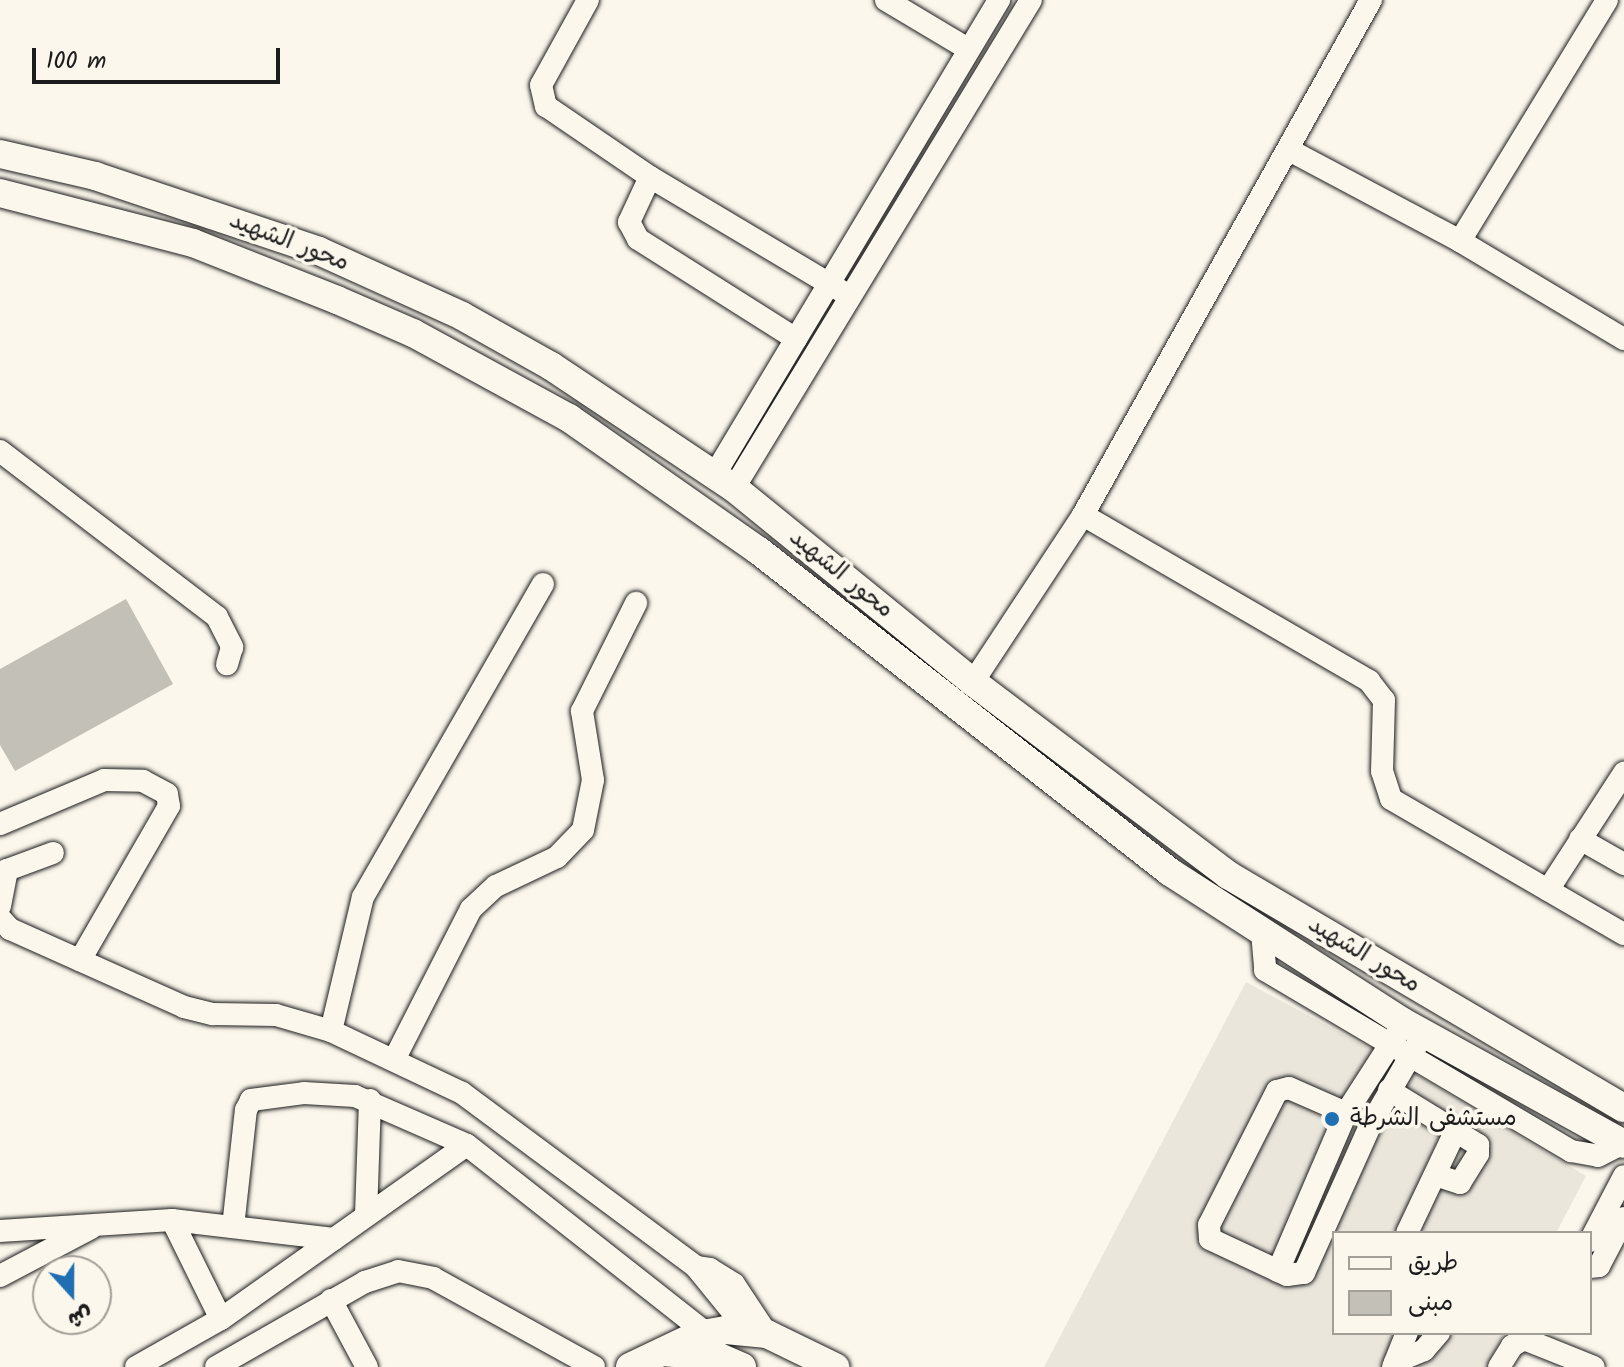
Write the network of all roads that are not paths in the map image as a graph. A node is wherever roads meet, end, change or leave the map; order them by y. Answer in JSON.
{"nodes":[{"id":1,"x":588,"y":0,"type":"edge"},
{"id":2,"x":886,"y":0,"type":"edge"},
{"id":3,"x":999,"y":0,"type":"edge"},
{"id":4,"x":1031,"y":0,"type":"edge"},
{"id":5,"x":1371,"y":0,"type":"edge"},
{"id":6,"x":1607,"y":0,"type":"edge"},
{"id":7,"x":968,"y":49,"type":"junction"},
{"id":8,"x":911,"y":142,"type":"junction"},
{"id":9,"x":1289,"y":150,"type":"junction"},
{"id":10,"x":0,"y":154,"type":"edge"},
{"id":11,"x":932,"y":157,"type":"junction"},
{"id":12,"x":650,"y":177,"type":"junction"},
{"id":13,"x":0,"y":193,"type":"edge"},
{"id":14,"x":1460,"y":241,"type":"junction"},
{"id":15,"x":839,"y":290,"type":"junction"},
{"id":16,"x":796,"y":339,"type":"junction"},
{"id":17,"x":1624,"y":339,"type":"edge"},
{"id":18,"x":0,"y":451,"type":"edge"},
{"id":19,"x":725,"y":481,"type":"junction"},
{"id":20,"x":1083,"y":515,"type":"junction"},
{"id":21,"x":543,"y":584,"type":"dead end"},
{"id":22,"x":636,"y":603,"type":"dead end"},
{"id":23,"x":227,"y":664,"type":"dead end"},
{"id":24,"x":973,"y":682,"type":"junction"},
{"id":25,"x":1624,"y":773,"type":"edge"},
{"id":26,"x":0,"y":824,"type":"edge"},
{"id":27,"x":1580,"y":839,"type":"junction"},
{"id":28,"x":53,"y":853,"type":"dead end"},
{"id":29,"x":1624,"y":864,"type":"edge"},
{"id":30,"x":1548,"y":890,"type":"junction"},
{"id":31,"x":0,"y":906,"type":"edge"},
{"id":32,"x":0,"y":918,"type":"edge"},
{"id":33,"x":1624,"y":934,"type":"edge"},
{"id":34,"x":80,"y":960,"type":"junction"},
{"id":35,"x":331,"y":1031,"type":"junction"},
{"id":36,"x":1407,"y":1039,"type":"junction"},
{"id":37,"x":395,"y":1058,"type":"junction"},
{"id":38,"x":1386,"y":1096,"type":"junction"},
{"id":39,"x":370,"y":1100,"type":"junction"},
{"id":40,"x":1624,"y":1108,"type":"edge"},
{"id":41,"x":1346,"y":1113,"type":"junction"},
{"id":42,"x":1453,"y":1136,"type":"junction"},
{"id":43,"x":1624,"y":1144,"type":"edge"},
{"id":44,"x":467,"y":1145,"type":"junction"},
{"id":45,"x":1435,"y":1175,"type":"junction"},
{"id":46,"x":1624,"y":1176,"type":"edge"},
{"id":47,"x":366,"y":1215,"type":"junction"},
{"id":48,"x":1624,"y":1218,"type":"edge"},
{"id":49,"x":172,"y":1220,"type":"junction"},
{"id":50,"x":99,"y":1223,"type":"junction"},
{"id":51,"x":233,"y":1227,"type":"junction"},
{"id":52,"x":0,"y":1231,"type":"edge"},
{"id":53,"x":1408,"y":1231,"type":"edge"},
{"id":54,"x":1592,"y":1237,"type":"edge"},
{"id":55,"x":334,"y":1239,"type":"junction"},
{"id":56,"x":1592,"y":1267,"type":"edge"},
{"id":57,"x":1278,"y":1271,"type":"junction"},
{"id":58,"x":0,"y":1276,"type":"edge"},
{"id":59,"x":331,"y":1300,"type":"junction"},
{"id":60,"x":221,"y":1319,"type":"junction"},
{"id":61,"x":758,"y":1332,"type":"junction"},
{"id":62,"x":706,"y":1333,"type":"junction"},
{"id":63,"x":1406,"y":1335,"type":"edge"},
{"id":64,"x":1437,"y":1335,"type":"edge"},
{"id":65,"x":662,"y":1352,"type":"junction"},
{"id":66,"x":250,"y":1358,"type":"edge"},
{"id":67,"x":1569,"y":1362,"type":"edge"},
{"id":68,"x":1394,"y":1364,"type":"edge"},
{"id":69,"x":136,"y":1367,"type":"edge"},
{"id":70,"x":216,"y":1367,"type":"edge"},
{"id":71,"x":367,"y":1367,"type":"edge"},
{"id":72,"x":594,"y":1367,"type":"edge"},
{"id":73,"x":630,"y":1367,"type":"edge"},
{"id":74,"x":742,"y":1367,"type":"edge"},
{"id":75,"x":750,"y":1367,"type":"edge"},
{"id":76,"x":835,"y":1367,"type":"edge"},
{"id":77,"x":1499,"y":1367,"type":"edge"},
{"id":78,"x":1594,"y":1367,"type":"edge"}],
"edges":[{"from":1,"to":12,"type":"street"},
{"from":2,"to":7,"type":"street"},
{"from":3,"to":7,"type":"street"},
{"from":4,"to":11,"type":"street"},
{"from":5,"to":9,"type":"street"},
{"from":6,"to":14,"type":"street"},
{"from":7,"to":8,"type":"street"},
{"from":8,"to":11,"type":"street"},
{"from":8,"to":15,"type":"street"},
{"from":9,"to":14,"type":"street"},
{"from":9,"to":20,"type":"street"},
{"from":10,"to":19,"type":"main road","name":"محور الشهيد"},
{"from":11,"to":15,"type":"street"},
{"from":12,"to":15,"type":"street"},
{"from":12,"to":16,"type":"street"},
{"from":13,"to":36,"type":"main road","name":"محور الشهيد"},
{"from":14,"to":17,"type":"street"},
{"from":15,"to":16,"type":"street"},
{"from":15,"to":19,"type":"street"},
{"from":16,"to":19,"type":"street"},
{"from":18,"to":23,"type":"street"},
{"from":19,"to":24,"type":"main road","name":"محور الشهيد"},
{"from":20,"to":24,"type":"street"},
{"from":20,"to":30,"type":"street"},
{"from":21,"to":35,"type":"street"},
{"from":22,"to":37,"type":"street"},
{"from":24,"to":40,"type":"main road","name":"محور الشهيد"},
{"from":25,"to":27,"type":"street"},
{"from":26,"to":34,"type":"street"},
{"from":27,"to":29,"type":"street"},
{"from":27,"to":30,"type":"street"},
{"from":28,"to":31,"type":"street"},
{"from":30,"to":33,"type":"street"},
{"from":32,"to":34,"type":"street"},
{"from":34,"to":35,"type":"street"},
{"from":35,"to":37,"type":"street"},
{"from":36,"to":38,"type":"street"},
{"from":36,"to":41,"type":"street"},
{"from":36,"to":43,"type":"main road","name":"محور الشهيد"},
{"from":37,"to":61,"type":"street"},
{"from":38,"to":42,"type":"street"},
{"from":38,"to":57,"type":"street"},
{"from":39,"to":44,"type":"street"},
{"from":39,"to":47,"type":"street"},
{"from":39,"to":51,"type":"street"},
{"from":41,"to":57,"type":"street"},
{"from":41,"to":57,"type":"street"},
{"from":42,"to":45,"type":"street"},
{"from":42,"to":45,"type":"street"},
{"from":44,"to":47,"type":"street"},
{"from":44,"to":62,"type":"street"},
{"from":45,"to":53,"type":"street"},
{"from":46,"to":54,"type":"street"},
{"from":47,"to":55,"type":"street"},
{"from":48,"to":56,"type":"street"},
{"from":49,"to":50,"type":"street"},
{"from":49,"to":51,"type":"street"},
{"from":49,"to":60,"type":"street"},
{"from":50,"to":52,"type":"street"},
{"from":50,"to":58,"type":"street"},
{"from":51,"to":55,"type":"street"},
{"from":55,"to":60,"type":"street"},
{"from":59,"to":66,"type":"street"},
{"from":59,"to":71,"type":"street"},
{"from":59,"to":72,"type":"street"},
{"from":60,"to":69,"type":"street"},
{"from":61,"to":62,"type":"main road"},
{"from":61,"to":75,"type":"main road"},
{"from":61,"to":76,"type":"main road"},
{"from":62,"to":65,"type":"main road"},
{"from":63,"to":68,"type":"street"},
{"from":64,"to":68,"type":"street"},
{"from":65,"to":73,"type":"main road"},
{"from":65,"to":74,"type":"main road"},
{"from":66,"to":70,"type":"street"},
{"from":67,"to":77,"type":"street"},
{"from":67,"to":78,"type":"street"}]}
